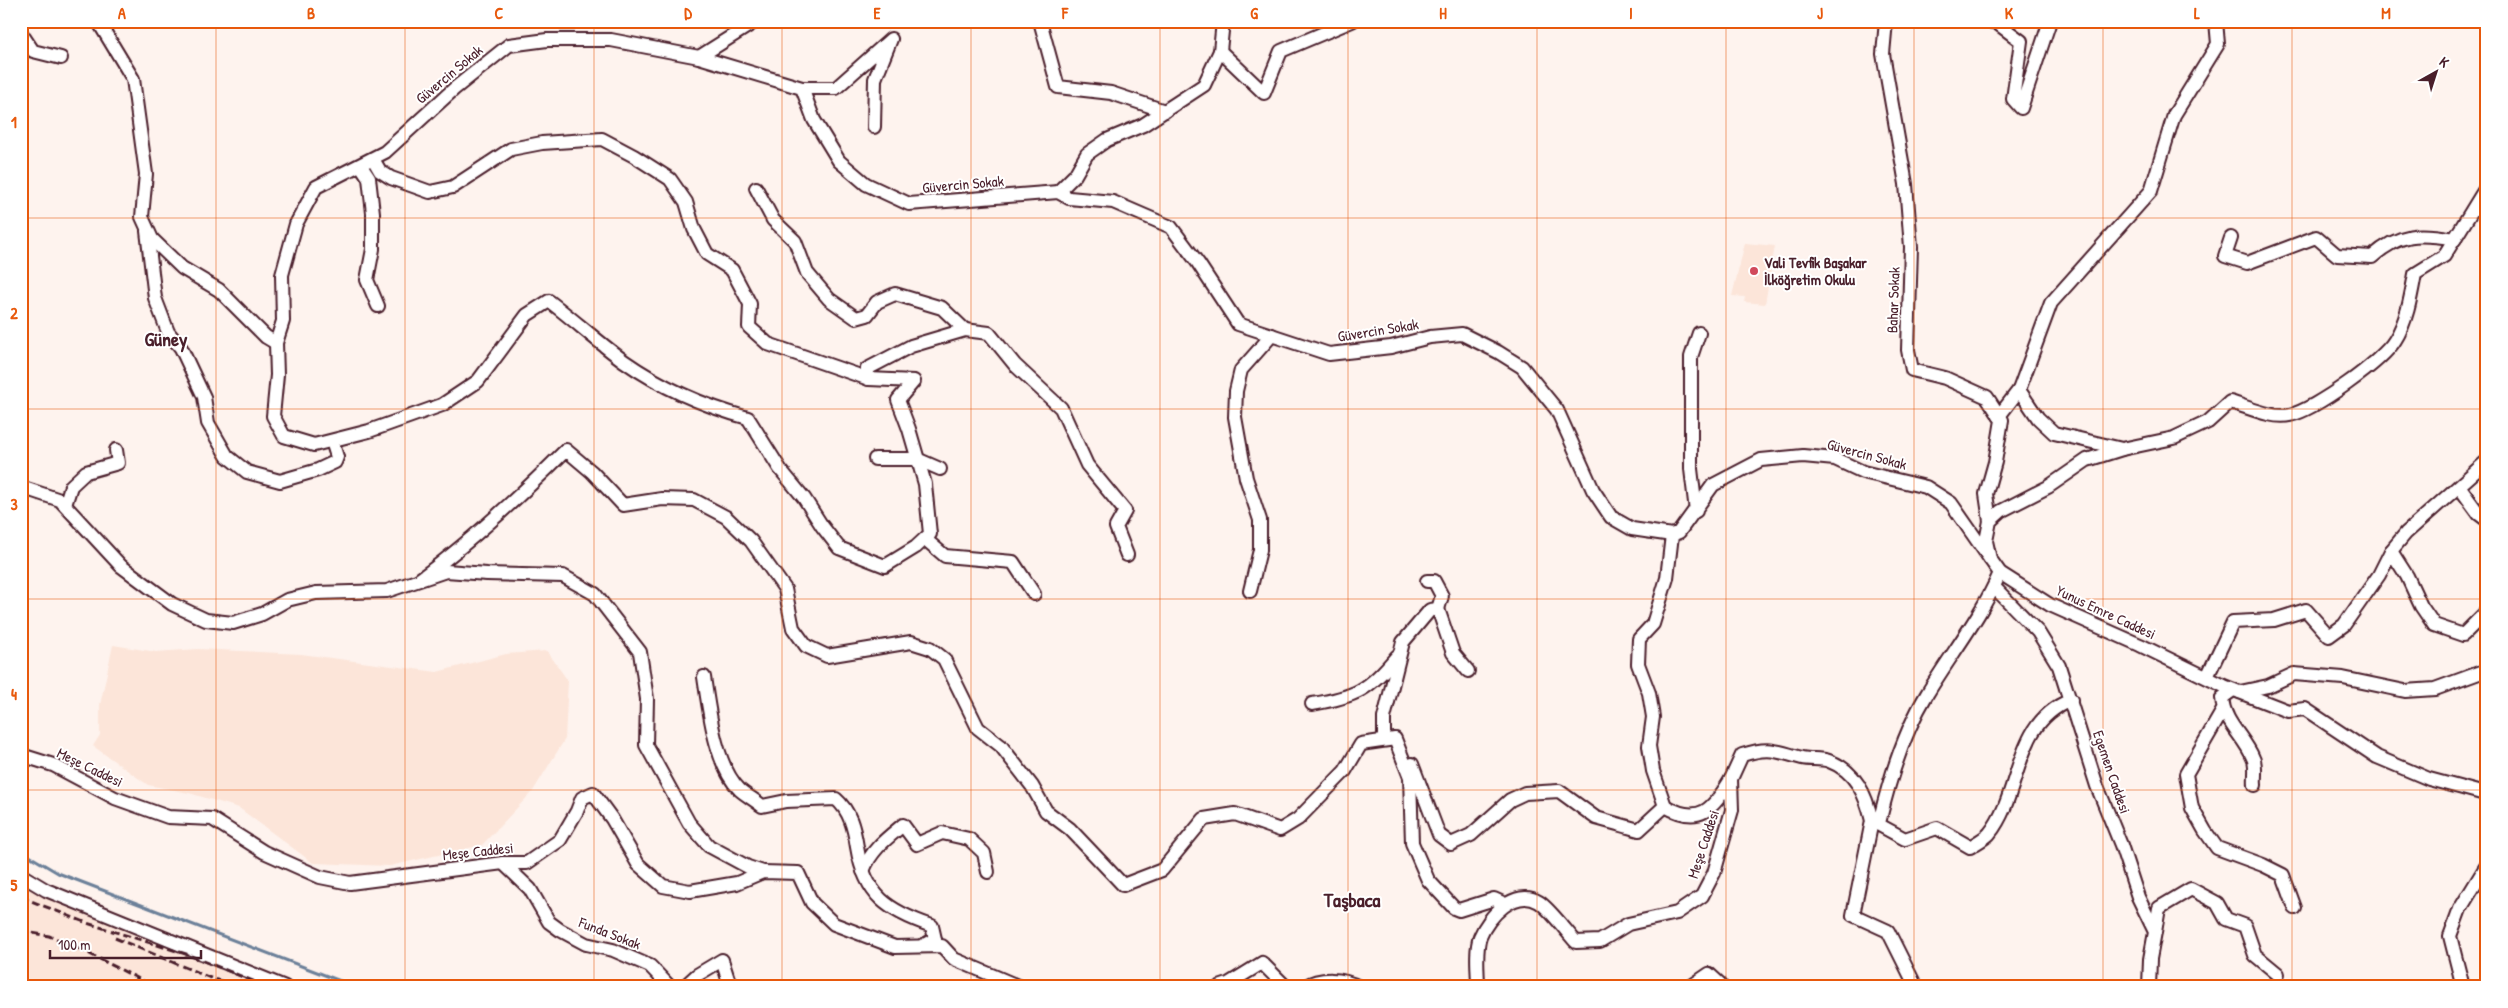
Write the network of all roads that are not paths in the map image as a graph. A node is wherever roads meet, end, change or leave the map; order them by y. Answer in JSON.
{"nodes":[{"id":1,"x":98,"y":21,"type":"edge"},
{"id":2,"x":756,"y":21,"type":"edge"},
{"id":3,"x":1040,"y":21,"type":"edge"},
{"id":4,"x":1223,"y":21,"type":"edge"},
{"id":5,"x":1352,"y":21,"type":"edge"},
{"id":6,"x":1886,"y":21,"type":"edge"},
{"id":7,"x":1987,"y":21,"type":"edge"},
{"id":8,"x":2050,"y":21,"type":"edge"},
{"id":9,"x":2216,"y":21,"type":"edge"},
{"id":10,"x":21,"y":33,"type":"edge"},
{"id":11,"x":1220,"y":51,"type":"junction"},
{"id":12,"x":699,"y":57,"type":"junction"},
{"id":13,"x":62,"y":58,"type":"dead end"},
{"id":14,"x":802,"y":88,"type":"junction"},
{"id":15,"x":1166,"y":111,"type":"junction"},
{"id":16,"x":874,"y":127,"type":"dead end"},
{"id":17,"x":373,"y":159,"type":"junction"},
{"id":18,"x":361,"y":166,"type":"junction"},
{"id":19,"x":2487,"y":186,"type":"edge"},
{"id":20,"x":756,"y":188,"type":"dead end"},
{"id":21,"x":1058,"y":192,"type":"junction"},
{"id":22,"x":146,"y":226,"type":"junction"},
{"id":23,"x":2230,"y":238,"type":"dead end"},
{"id":24,"x":2455,"y":239,"type":"junction"},
{"id":25,"x":378,"y":306,"type":"dead end"},
{"id":26,"x":965,"y":330,"type":"junction"},
{"id":27,"x":1699,"y":332,"type":"dead end"},
{"id":28,"x":1272,"y":334,"type":"junction"},
{"id":29,"x":276,"y":343,"type":"junction"},
{"id":30,"x":869,"y":379,"type":"junction"},
{"id":31,"x":2019,"y":390,"type":"junction"},
{"id":32,"x":1999,"y":416,"type":"junction"},
{"id":33,"x":332,"y":441,"type":"junction"},
{"id":34,"x":2122,"y":449,"type":"junction"},
{"id":35,"x":116,"y":450,"type":"dead end"},
{"id":36,"x":875,"y":459,"type":"dead end"},
{"id":37,"x":916,"y":459,"type":"junction"},
{"id":38,"x":2487,"y":462,"type":"edge"},
{"id":39,"x":940,"y":469,"type":"dead end"},
{"id":40,"x":21,"y":487,"type":"edge"},
{"id":41,"x":2460,"y":488,"type":"junction"},
{"id":42,"x":65,"y":506,"type":"junction"},
{"id":43,"x":1696,"y":511,"type":"junction"},
{"id":44,"x":2487,"y":520,"type":"edge"},
{"id":45,"x":1990,"y":522,"type":"junction"},
{"id":46,"x":1672,"y":535,"type":"junction"},
{"id":47,"x":925,"y":539,"type":"junction"},
{"id":48,"x":2391,"y":551,"type":"junction"},
{"id":49,"x":1128,"y":555,"type":"dead end"},
{"id":50,"x":1990,"y":559,"type":"junction"},
{"id":51,"x":2000,"y":573,"type":"junction"},
{"id":52,"x":420,"y":579,"type":"junction"},
{"id":53,"x":1427,"y":581,"type":"dead end"},
{"id":54,"x":1994,"y":587,"type":"junction"},
{"id":55,"x":1250,"y":591,"type":"dead end"},
{"id":56,"x":1034,"y":594,"type":"dead end"},
{"id":57,"x":1438,"y":609,"type":"junction"},
{"id":58,"x":2487,"y":611,"type":"edge"},
{"id":59,"x":1400,"y":652,"type":"junction"},
{"id":60,"x":2487,"y":670,"type":"edge"},
{"id":61,"x":1468,"y":671,"type":"dead end"},
{"id":62,"x":704,"y":677,"type":"dead end"},
{"id":63,"x":2207,"y":677,"type":"junction"},
{"id":64,"x":2236,"y":691,"type":"junction"},
{"id":65,"x":2071,"y":700,"type":"junction"},
{"id":66,"x":1312,"y":704,"type":"dead end"},
{"id":67,"x":2223,"y":710,"type":"junction"},
{"id":68,"x":1390,"y":739,"type":"junction"},
{"id":69,"x":21,"y":755,"type":"edge"},
{"id":70,"x":1731,"y":778,"type":"junction"},
{"id":71,"x":2255,"y":785,"type":"dead end"},
{"id":72,"x":2487,"y":796,"type":"edge"},
{"id":73,"x":1665,"y":806,"type":"junction"},
{"id":74,"x":1872,"y":821,"type":"junction"},
{"id":75,"x":503,"y":863,"type":"junction"},
{"id":76,"x":2487,"y":865,"type":"edge"},
{"id":77,"x":863,"y":871,"type":"junction"},
{"id":78,"x":763,"y":872,"type":"junction"},
{"id":79,"x":988,"y":872,"type":"dead end"},
{"id":80,"x":21,"y":875,"type":"edge"},
{"id":81,"x":1505,"y":904,"type":"junction"},
{"id":82,"x":2295,"y":908,"type":"dead end"},
{"id":83,"x":2155,"y":932,"type":"junction"},
{"id":84,"x":922,"y":946,"type":"junction"},
{"id":85,"x":2278,"y":974,"type":"dead end"},
{"id":86,"x":285,"y":987,"type":"edge"},
{"id":87,"x":670,"y":987,"type":"edge"},
{"id":88,"x":684,"y":987,"type":"edge"},
{"id":89,"x":734,"y":987,"type":"edge"},
{"id":90,"x":1020,"y":987,"type":"edge"},
{"id":91,"x":1219,"y":987,"type":"edge"},
{"id":92,"x":1286,"y":987,"type":"edge"},
{"id":93,"x":1304,"y":987,"type":"edge"},
{"id":94,"x":1359,"y":987,"type":"edge"},
{"id":95,"x":1478,"y":987,"type":"edge"},
{"id":96,"x":1690,"y":987,"type":"edge"},
{"id":97,"x":1720,"y":987,"type":"edge"},
{"id":98,"x":1916,"y":987,"type":"edge"},
{"id":99,"x":2149,"y":987,"type":"edge"},
{"id":100,"x":2463,"y":987,"type":"edge"}],
"edges":[{"from":1,"to":22,"type":"street"},
{"from":2,"to":12,"type":"street"},
{"from":3,"to":15,"type":"street"},
{"from":4,"to":11,"type":"street"},
{"from":5,"to":11,"type":"street"},
{"from":6,"to":32,"type":"street","name":"Bahar Sokak"},
{"from":7,"to":8,"type":"street"},
{"from":9,"to":31,"type":"street"},
{"from":10,"to":13,"type":"street"},
{"from":11,"to":15,"type":"street"},
{"from":12,"to":14,"type":"street","name":"Güvercin Sokak"},
{"from":12,"to":17,"type":"street","name":"Güvercin Sokak"},
{"from":14,"to":16,"type":"street"},
{"from":14,"to":21,"type":"street","name":"Güvercin Sokak"},
{"from":15,"to":21,"type":"street"},
{"from":17,"to":18,"type":"street","name":"Güvercin Sokak"},
{"from":17,"to":30,"type":"street"},
{"from":18,"to":25,"type":"street"},
{"from":18,"to":29,"type":"street","name":"Güvercin Sokak"},
{"from":19,"to":24,"type":"street"},
{"from":20,"to":26,"type":"street"},
{"from":21,"to":28,"type":"street","name":"Güvercin Sokak"},
{"from":22,"to":29,"type":"street"},
{"from":22,"to":33,"type":"street"},
{"from":23,"to":24,"type":"street"},
{"from":24,"to":34,"type":"street"},
{"from":26,"to":30,"type":"street"},
{"from":26,"to":49,"type":"street"},
{"from":27,"to":43,"type":"street"},
{"from":28,"to":46,"type":"street","name":"Güvercin Sokak"},
{"from":28,"to":55,"type":"street"},
{"from":29,"to":33,"type":"street","name":"Güvercin Sokak"},
{"from":30,"to":37,"type":"street"},
{"from":31,"to":32,"type":"street"},
{"from":31,"to":34,"type":"street"},
{"from":32,"to":45,"type":"street"},
{"from":33,"to":47,"type":"street","name":"Güvercin Sokak"},
{"from":34,"to":45,"type":"street"},
{"from":35,"to":42,"type":"street"},
{"from":36,"to":37,"type":"street"},
{"from":37,"to":39,"type":"street"},
{"from":37,"to":47,"type":"street"},
{"from":38,"to":41,"type":"street"},
{"from":40,"to":42,"type":"street"},
{"from":41,"to":44,"type":"street"},
{"from":41,"to":48,"type":"street"},
{"from":42,"to":52,"type":"street"},
{"from":43,"to":46,"type":"street","name":"Güvercin Sokak"},
{"from":43,"to":50,"type":"street","name":"Güvercin Sokak"},
{"from":45,"to":50,"type":"street","name":"Yunus Emre Caddesi"},
{"from":46,"to":73,"type":"street"},
{"from":47,"to":56,"type":"street"},
{"from":48,"to":58,"type":"street"},
{"from":48,"to":63,"type":"street"},
{"from":50,"to":51,"type":"street","name":"Yunus Emre Caddesi"},
{"from":51,"to":54,"type":"street"},
{"from":51,"to":63,"type":"street","name":"Yunus Emre Caddesi"},
{"from":52,"to":68,"type":"street"},
{"from":52,"to":78,"type":"street"},
{"from":53,"to":57,"type":"street"},
{"from":54,"to":65,"type":"street","name":"Egemen Caddesi"},
{"from":54,"to":74,"type":"street"},
{"from":57,"to":59,"type":"street"},
{"from":57,"to":61,"type":"street"},
{"from":59,"to":66,"type":"street"},
{"from":59,"to":68,"type":"street"},
{"from":60,"to":64,"type":"street"},
{"from":62,"to":77,"type":"street"},
{"from":63,"to":64,"type":"street","name":"Yunus Emre Caddesi"},
{"from":64,"to":67,"type":"street"},
{"from":64,"to":72,"type":"street","name":"Yunus Emre Caddesi"},
{"from":65,"to":74,"type":"street"},
{"from":65,"to":83,"type":"street","name":"Egemen Caddesi"},
{"from":67,"to":71,"type":"street"},
{"from":67,"to":82,"type":"street"},
{"from":68,"to":73,"type":"street"},
{"from":68,"to":81,"type":"street","name":"Meşe Caddesi"},
{"from":69,"to":75,"type":"street","name":"Meşe Caddesi"},
{"from":70,"to":73,"type":"street"},
{"from":70,"to":74,"type":"street","name":"Meşe Caddesi"},
{"from":70,"to":81,"type":"street","name":"Meşe Caddesi"},
{"from":74,"to":98,"type":"street"},
{"from":75,"to":78,"type":"street","name":"Meşe Caddesi"},
{"from":75,"to":87,"type":"street","name":"Funda Sokak"},
{"from":76,"to":100,"type":"street"},
{"from":77,"to":79,"type":"street"},
{"from":77,"to":84,"type":"street"},
{"from":78,"to":84,"type":"street","name":"Meşe Caddesi"},
{"from":80,"to":86,"type":"street"},
{"from":81,"to":95,"type":"street"},
{"from":83,"to":85,"type":"street"},
{"from":83,"to":99,"type":"street"},
{"from":84,"to":90,"type":"street","name":"Meşe Caddesi"},
{"from":88,"to":89,"type":"street"},
{"from":91,"to":92,"type":"street"},
{"from":93,"to":94,"type":"street"},
{"from":96,"to":97,"type":"street"}]}
